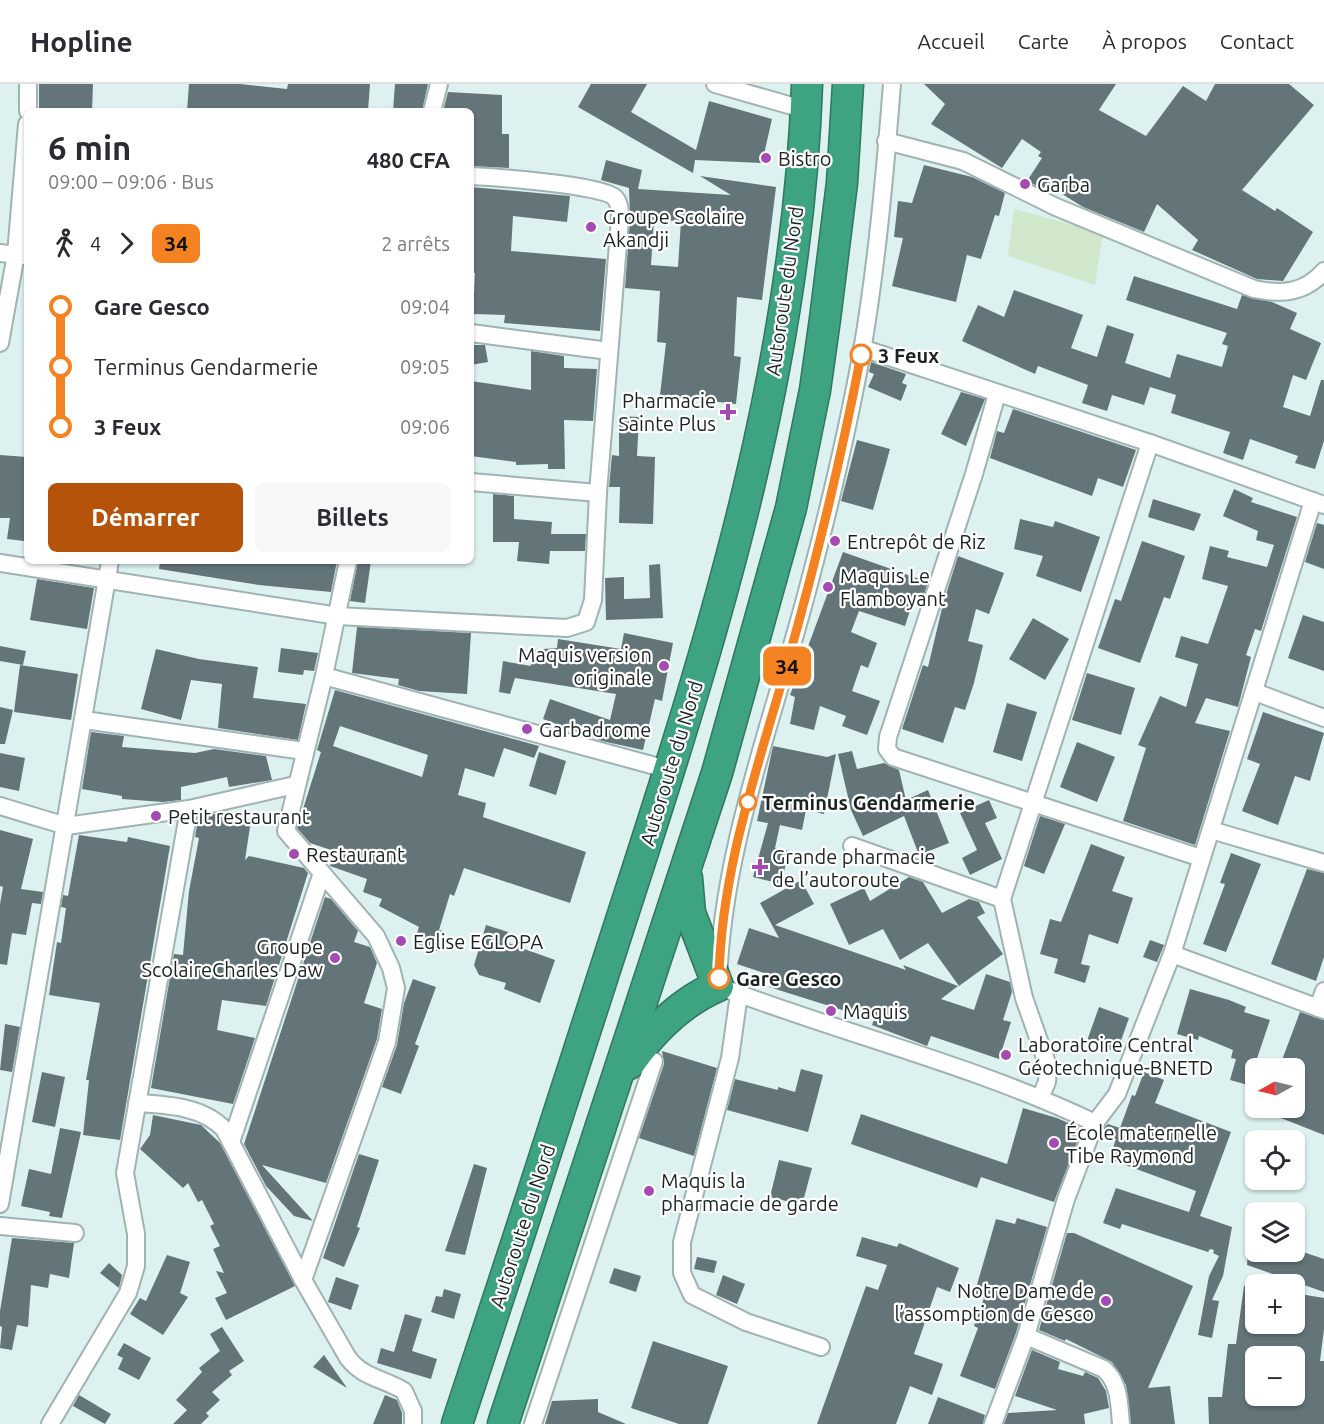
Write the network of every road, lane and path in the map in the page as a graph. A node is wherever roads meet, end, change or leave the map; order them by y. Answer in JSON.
{"nodes":[{"id":1,"x":28,"y":84,"type":"edge"},
{"id":2,"x":439,"y":84,"type":"edge"},
{"id":3,"x":715,"y":84,"type":"edge"},
{"id":4,"x":848,"y":84,"type":"edge"},
{"id":5,"x":892,"y":84,"type":"edge"},
{"id":6,"x":806,"y":97,"type":"edge"},
{"id":7,"x":28,"y":108,"type":"edge"},
{"id":8,"x":433,"y":108,"type":"edge"},
{"id":9,"x":886,"y":141,"type":"junction"},
{"id":10,"x":24,"y":154,"type":"edge"},
{"id":11,"x":474,"y":176,"type":"edge"},
{"id":12,"x":14,"y":254,"type":"edge"},
{"id":13,"x":1324,"y":271,"type":"edge"},
{"id":14,"x":474,"y":333,"type":"edge"},
{"id":15,"x":0,"y":343,"type":"edge"},
{"id":16,"x":862,"y":348,"type":"junction"},
{"id":17,"x":609,"y":351,"type":"junction"},
{"id":18,"x":997,"y":394,"type":"junction"},
{"id":19,"x":1150,"y":443,"type":"junction"},
{"id":20,"x":474,"y":482,"type":"edge"},
{"id":21,"x":598,"y":493,"type":"junction"},
{"id":22,"x":1318,"y":503,"type":"edge"},
{"id":23,"x":0,"y":564,"type":"edge"},
{"id":24,"x":109,"y":564,"type":"edge"},
{"id":25,"x":347,"y":564,"type":"edge"},
{"id":26,"x":106,"y":582,"type":"junction"},
{"id":27,"x":338,"y":616,"type":"junction"},
{"id":28,"x":324,"y":676,"type":"junction"},
{"id":29,"x":1255,"y":692,"type":"junction"},
{"id":30,"x":1324,"y":718,"type":"edge"},
{"id":31,"x":84,"y":720,"type":"junction"},
{"id":32,"x":304,"y":751,"type":"junction"},
{"id":33,"x":669,"y":770,"type":"junction"},
{"id":34,"x":295,"y":785,"type":"junction"},
{"id":35,"x":1032,"y":804,"type":"junction"},
{"id":36,"x":0,"y":806,"type":"edge"},
{"id":37,"x":189,"y":809,"type":"junction"},
{"id":38,"x":66,"y":826,"type":"junction"},
{"id":39,"x":1210,"y":830,"type":"junction"},
{"id":40,"x":852,"y":846,"type":"dead end"},
{"id":41,"x":1201,"y":858,"type":"junction"},
{"id":42,"x":1324,"y":863,"type":"edge"},
{"id":43,"x":686,"y":866,"type":"junction"},
{"id":44,"x":322,"y":873,"type":"junction"},
{"id":45,"x":1002,"y":899,"type":"junction"},
{"id":46,"x":1172,"y":954,"type":"junction"},
{"id":47,"x":729,"y":990,"type":"junction"},
{"id":48,"x":1324,"y":991,"type":"edge"},
{"id":49,"x":1321,"y":1009,"type":"edge"},
{"id":50,"x":654,"y":1061,"type":"dead end"},
{"id":51,"x":614,"y":1086,"type":"junction"},
{"id":52,"x":1041,"y":1098,"type":"junction"},
{"id":53,"x":137,"y":1103,"type":"junction"},
{"id":54,"x":1095,"y":1123,"type":"junction"},
{"id":55,"x":231,"y":1142,"type":"junction"},
{"id":56,"x":0,"y":1204,"type":"edge"},
{"id":57,"x":0,"y":1226,"type":"edge"},
{"id":58,"x":75,"y":1233,"type":"dead end"},
{"id":59,"x":303,"y":1280,"type":"junction"},
{"id":60,"x":1026,"y":1336,"type":"junction"},
{"id":61,"x":821,"y":1347,"type":"dead end"},
{"id":62,"x":50,"y":1424,"type":"edge"},
{"id":63,"x":412,"y":1424,"type":"edge"},
{"id":64,"x":457,"y":1424,"type":"edge"},
{"id":65,"x":503,"y":1424,"type":"edge"},
{"id":66,"x":533,"y":1424,"type":"edge"},
{"id":67,"x":993,"y":1424,"type":"edge"},
{"id":68,"x":1121,"y":1424,"type":"edge"}],
"edges":[{"from":1,"to":7,"type":"street"},
{"from":2,"to":8,"type":"street"},
{"from":3,"to":6,"type":"street"},
{"from":4,"to":43,"type":"highway"},
{"from":5,"to":9,"type":"street"},
{"from":6,"to":33,"type":"highway","name":"Autoroute du Nord"},
{"from":9,"to":13,"type":"street"},
{"from":9,"to":16,"type":"street"},
{"from":10,"to":12,"type":"street"},
{"from":11,"to":17,"type":"street"},
{"from":12,"to":15,"type":"street"},
{"from":14,"to":17,"type":"street"},
{"from":16,"to":18,"type":"street"},
{"from":16,"to":47,"type":"street"},
{"from":17,"to":21,"type":"street"},
{"from":18,"to":19,"type":"street"},
{"from":18,"to":35,"type":"street"},
{"from":19,"to":22,"type":"street"},
{"from":19,"to":35,"type":"street"},
{"from":20,"to":21,"type":"street"},
{"from":21,"to":27,"type":"street"},
{"from":22,"to":29,"type":"street"},
{"from":23,"to":26,"type":"street"},
{"from":24,"to":26,"type":"street"},
{"from":25,"to":27,"type":"street"},
{"from":26,"to":27,"type":"street"},
{"from":26,"to":31,"type":"street"},
{"from":27,"to":28,"type":"street"},
{"from":28,"to":32,"type":"street"},
{"from":28,"to":33,"type":"street"},
{"from":29,"to":30,"type":"street"},
{"from":29,"to":39,"type":"street"},
{"from":31,"to":32,"type":"street"},
{"from":31,"to":38,"type":"street"},
{"from":32,"to":34,"type":"street"},
{"from":33,"to":64,"type":"highway","name":"Autoroute du Nord"},
{"from":34,"to":37,"type":"street"},
{"from":34,"to":44,"type":"street"},
{"from":35,"to":41,"type":"street"},
{"from":35,"to":45,"type":"street"},
{"from":36,"to":38,"type":"street"},
{"from":37,"to":38,"type":"street"},
{"from":37,"to":53,"type":"street"},
{"from":38,"to":56,"type":"street"},
{"from":39,"to":41,"type":"street"},
{"from":39,"to":42,"type":"street"},
{"from":40,"to":45,"type":"street"},
{"from":41,"to":46,"type":"street"},
{"from":43,"to":47,"type":"highway"},
{"from":43,"to":51,"type":"highway"},
{"from":44,"to":55,"type":"street"},
{"from":44,"to":59,"type":"street"},
{"from":45,"to":52,"type":"street"},
{"from":46,"to":49,"type":"street"},
{"from":46,"to":54,"type":"street"},
{"from":47,"to":51,"type":"highway"},
{"from":47,"to":52,"type":"street"},
{"from":47,"to":61,"type":"street"},
{"from":48,"to":49,"type":"street"},
{"from":50,"to":66,"type":"street"},
{"from":51,"to":65,"type":"highway"},
{"from":52,"to":54,"type":"street"},
{"from":53,"to":55,"type":"street"},
{"from":53,"to":62,"type":"street"},
{"from":54,"to":60,"type":"street"},
{"from":55,"to":59,"type":"street"},
{"from":57,"to":58,"type":"street"},
{"from":59,"to":63,"type":"street"},
{"from":60,"to":67,"type":"street"},
{"from":60,"to":68,"type":"street"}]}
